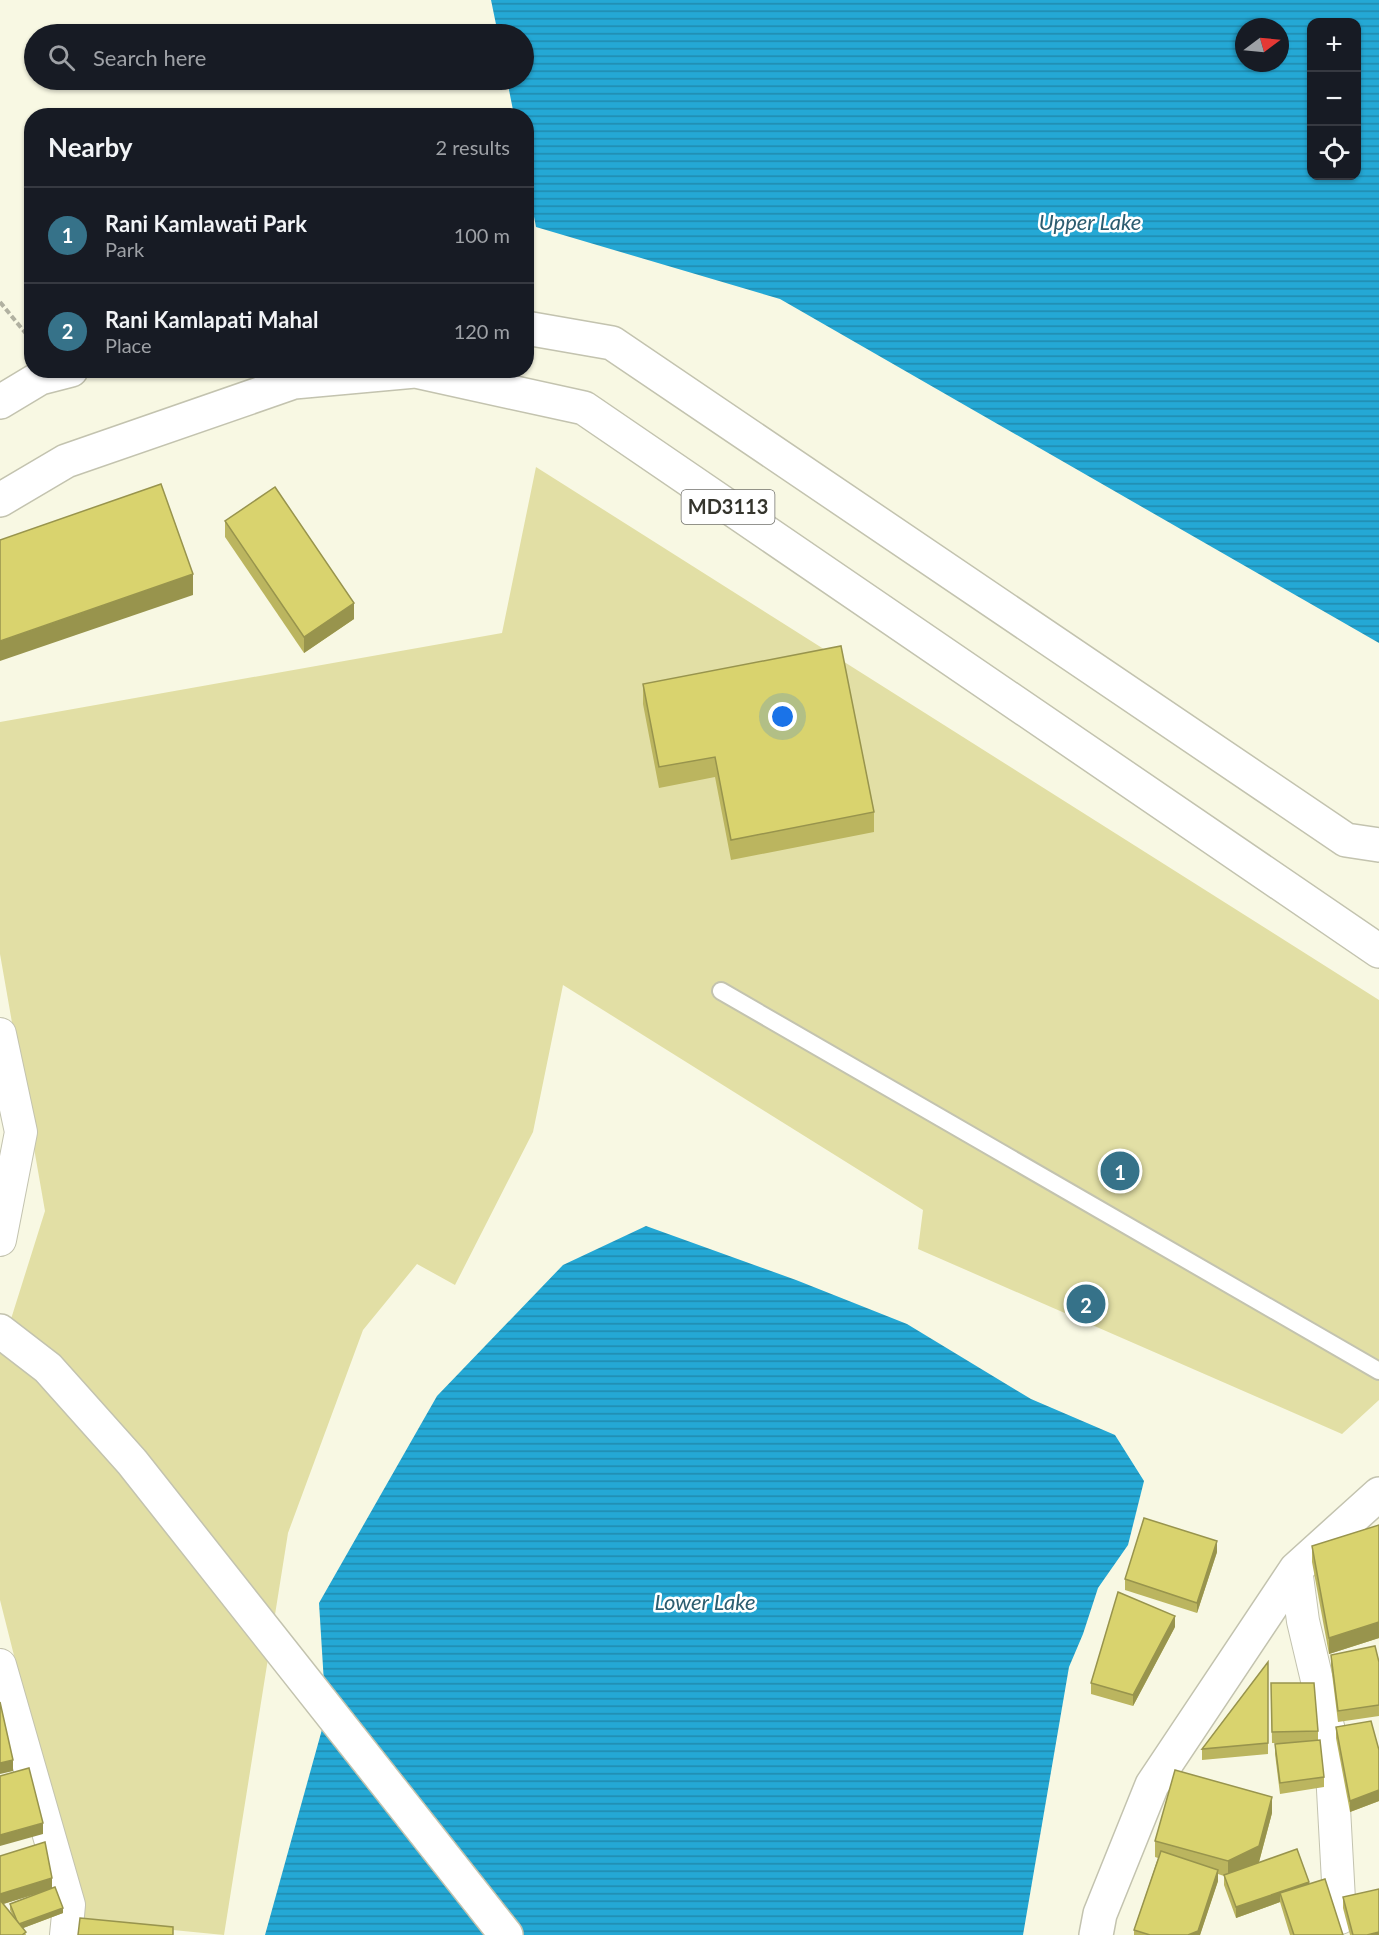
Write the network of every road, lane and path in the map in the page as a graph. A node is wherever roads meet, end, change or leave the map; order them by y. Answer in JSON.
{"nodes":[{"id":1,"x":0,"y":302,"type":"edge"},
{"id":2,"x":534,"y":329,"type":"edge"},
{"id":3,"x":24,"y":331,"type":"edge"},
{"id":4,"x":40,"y":378,"type":"edge"},
{"id":5,"x":334,"y":378,"type":"edge"},
{"id":6,"x":451,"y":378,"type":"edge"},
{"id":7,"x":0,"y":402,"type":"edge"},
{"id":8,"x":0,"y":500,"type":"edge"},
{"id":9,"x":1379,"y":845,"type":"edge"},
{"id":10,"x":1379,"y":951,"type":"edge"},
{"id":11,"x":721,"y":990,"type":"dead end"},
{"id":12,"x":0,"y":1034,"type":"edge"},
{"id":13,"x":0,"y":1240,"type":"edge"},
{"id":14,"x":0,"y":1331,"type":"edge"},
{"id":15,"x":1379,"y":1371,"type":"edge"},
{"id":16,"x":1379,"y":1494,"type":"edge"},
{"id":17,"x":1296,"y":1569,"type":"junction"},
{"id":18,"x":0,"y":1665,"type":"edge"},
{"id":19,"x":1340,"y":1918,"type":"edge"},
{"id":20,"x":66,"y":1935,"type":"edge"},
{"id":21,"x":506,"y":1935,"type":"edge"},
{"id":22,"x":1096,"y":1935,"type":"edge"}],
"edges":[{"from":1,"to":3,"type":"path"},
{"from":2,"to":9,"type":"main road","number":"MD3113"},
{"from":4,"to":7,"type":"main road"},
{"from":5,"to":8,"type":"main road","number":"MD3113"},
{"from":6,"to":10,"type":"main road","number":"MD3113"},
{"from":11,"to":15,"type":"lane"},
{"from":12,"to":13,"type":"street"},
{"from":14,"to":21,"type":"main road"},
{"from":16,"to":17,"type":"main road"},
{"from":17,"to":19,"type":"street"},
{"from":17,"to":22,"type":"main road"},
{"from":18,"to":20,"type":"street"}]}
